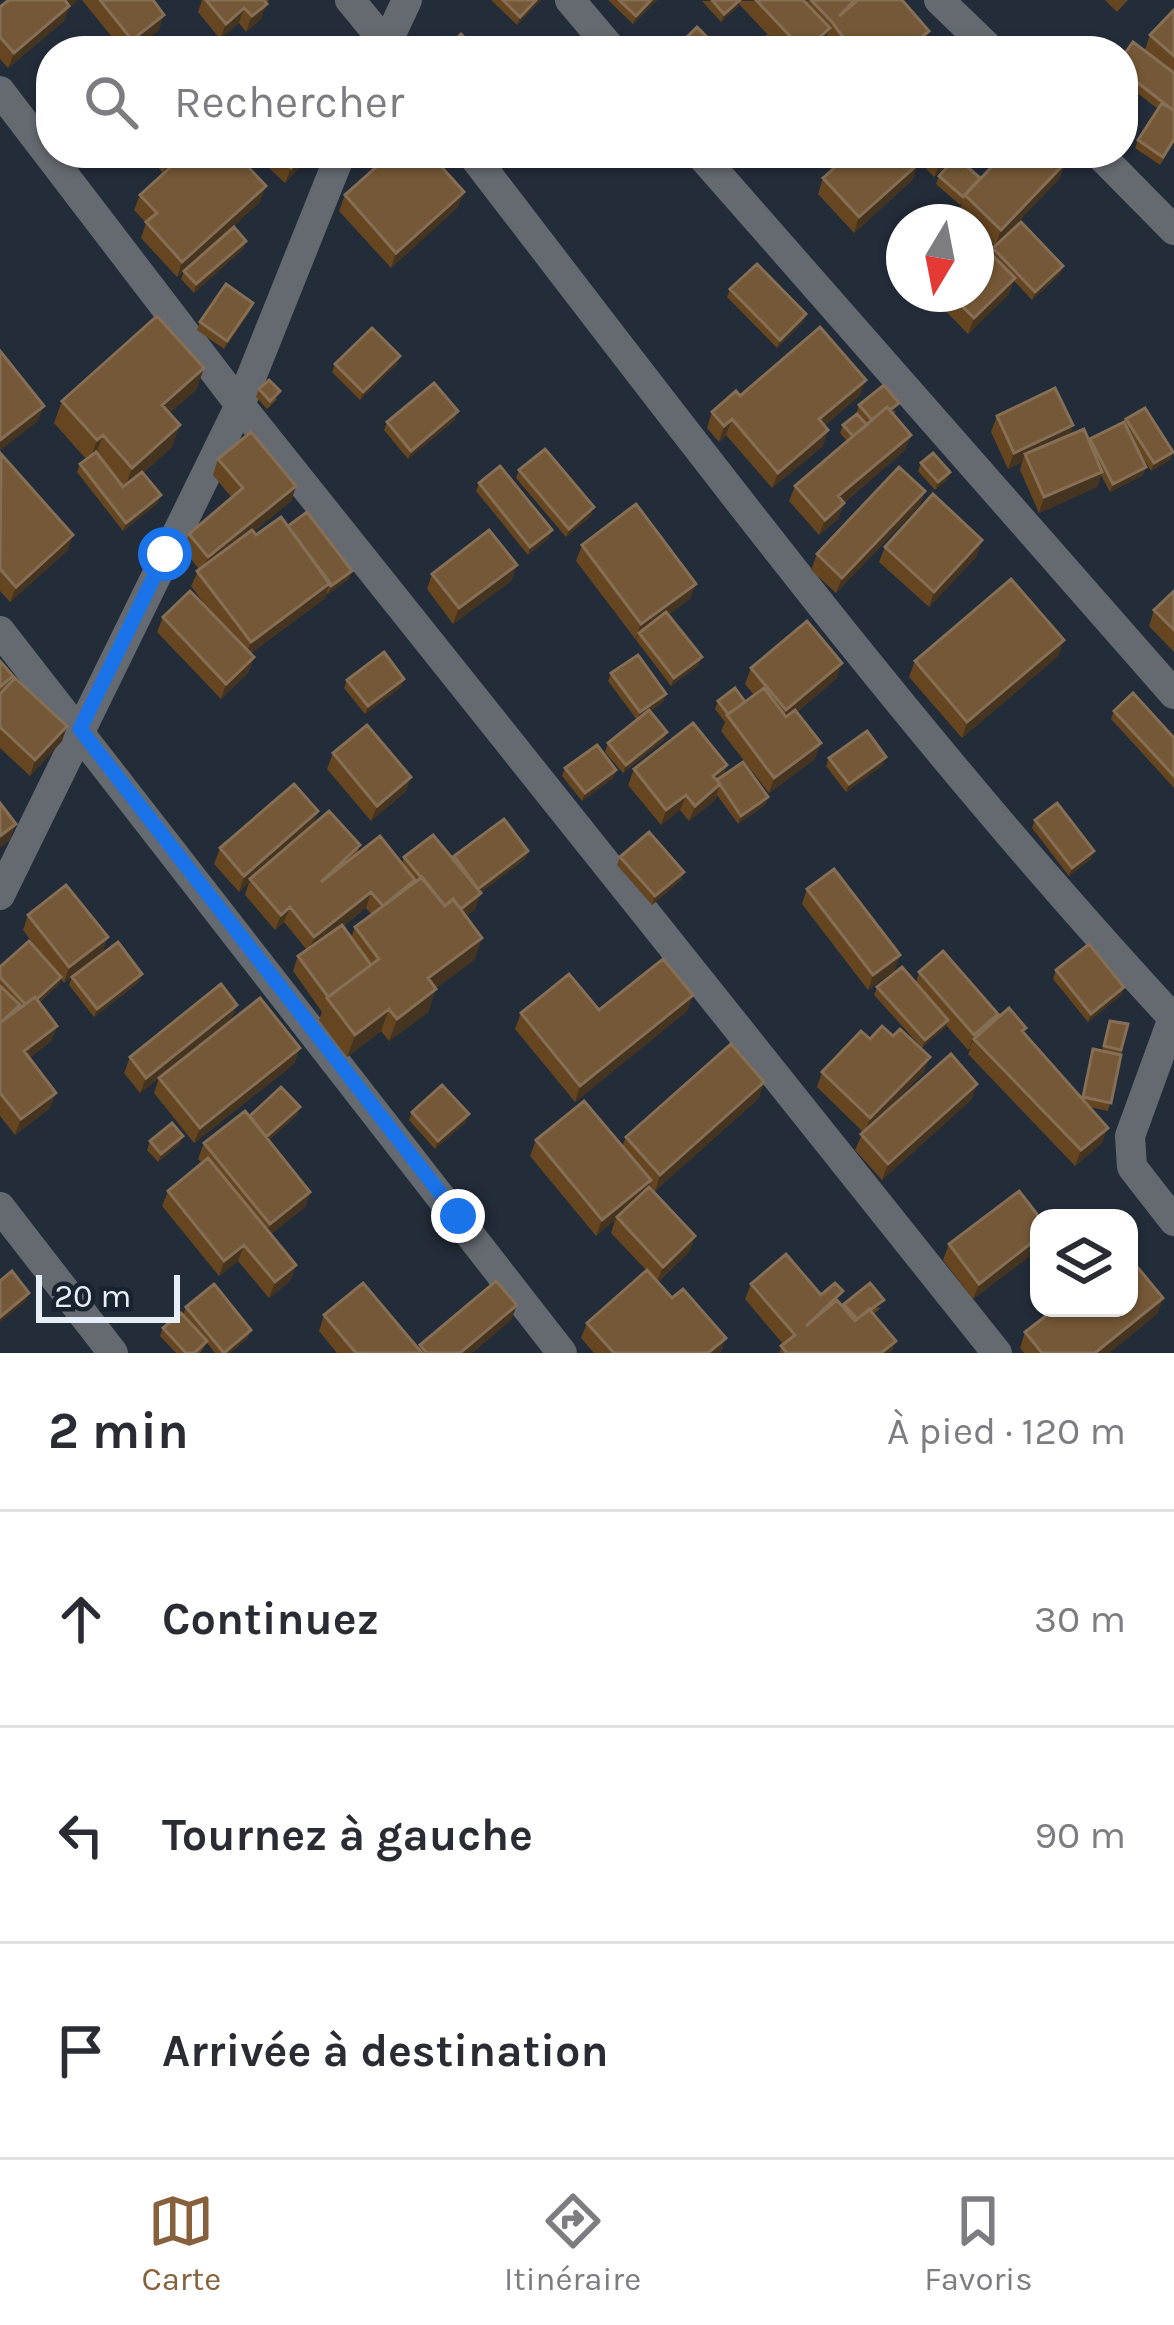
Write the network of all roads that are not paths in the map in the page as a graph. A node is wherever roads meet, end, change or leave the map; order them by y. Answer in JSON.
{"nodes":[{"id":1,"x":350,"y":0,"type":"edge"},
{"id":2,"x":407,"y":0,"type":"edge"},
{"id":3,"x":570,"y":0,"type":"edge"},
{"id":4,"x":939,"y":0,"type":"edge"},
{"id":5,"x":378,"y":36,"type":"edge"},
{"id":6,"x":392,"y":36,"type":"edge"},
{"id":7,"x":600,"y":36,"type":"edge"},
{"id":8,"x":976,"y":36,"type":"edge"},
{"id":9,"x":0,"y":91,"type":"edge"},
{"id":10,"x":36,"y":138,"type":"edge"},
{"id":11,"x":59,"y":168,"type":"edge"},
{"id":12,"x":335,"y":168,"type":"edge"},
{"id":13,"x":483,"y":168,"type":"edge"},
{"id":14,"x":712,"y":168,"type":"edge"},
{"id":15,"x":1113,"y":168,"type":"edge"},
{"id":16,"x":1174,"y":230,"type":"edge"},
{"id":17,"x":240,"y":405,"type":"junction"},
{"id":18,"x":0,"y":631,"type":"edge"},
{"id":19,"x":1174,"y":694,"type":"edge"},
{"id":20,"x":80,"y":729,"type":"junction"},
{"id":21,"x":0,"y":895,"type":"edge"},
{"id":22,"x":1173,"y":1016,"type":"edge"},
{"id":23,"x":0,"y":1208,"type":"edge"},
{"id":24,"x":1174,"y":1221,"type":"edge"},
{"id":25,"x":113,"y":1353,"type":"edge"},
{"id":26,"x":562,"y":1353,"type":"edge"},
{"id":27,"x":997,"y":1353,"type":"edge"}],
"edges":[{"from":1,"to":5,"type":"street"},
{"from":2,"to":6,"type":"street"},
{"from":3,"to":7,"type":"street"},
{"from":4,"to":8,"type":"street"},
{"from":9,"to":10,"type":"street"},
{"from":11,"to":17,"type":"street"},
{"from":12,"to":17,"type":"street"},
{"from":13,"to":22,"type":"street"},
{"from":14,"to":19,"type":"street"},
{"from":15,"to":16,"type":"street"},
{"from":17,"to":20,"type":"street"},
{"from":17,"to":27,"type":"street"},
{"from":18,"to":20,"type":"street"},
{"from":20,"to":21,"type":"street"},
{"from":20,"to":26,"type":"street"},
{"from":22,"to":24,"type":"street"},
{"from":23,"to":25,"type":"street"}]}
